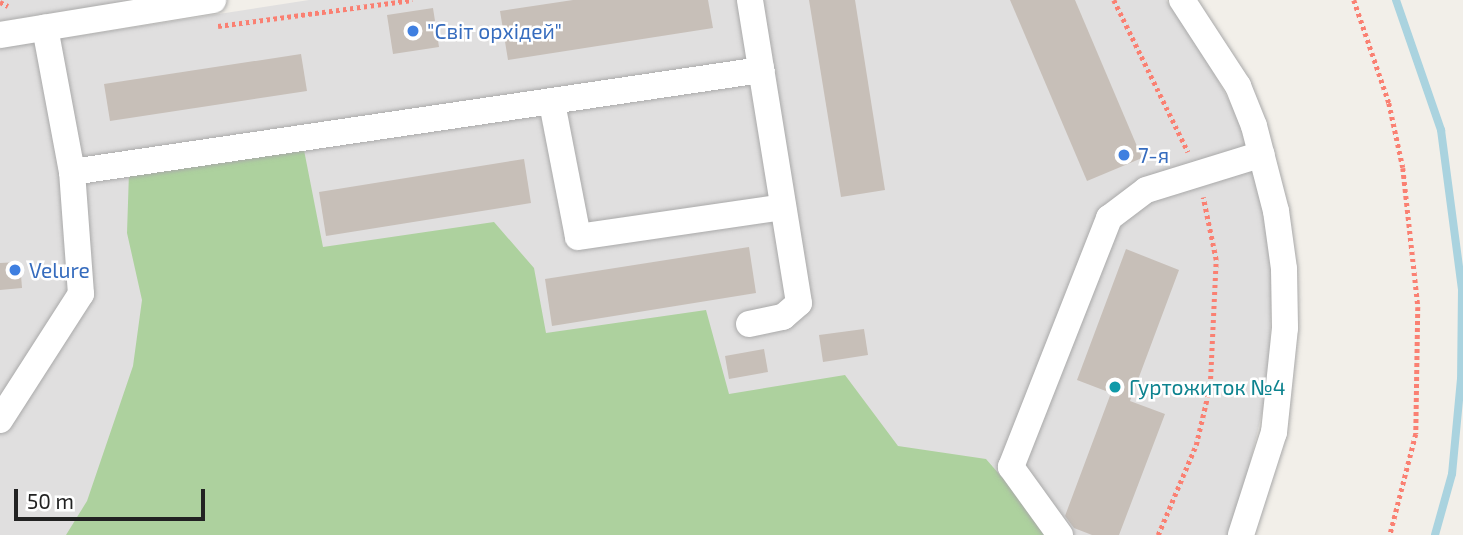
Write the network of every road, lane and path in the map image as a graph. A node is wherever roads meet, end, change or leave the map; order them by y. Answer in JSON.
{"nodes":[{"id":1,"x":213,"y":0,"type":"edge"},
{"id":2,"x":750,"y":0,"type":"edge"},
{"id":3,"x":1114,"y":0,"type":"edge"},
{"id":4,"x":1182,"y":0,"type":"edge"},
{"id":5,"x":1354,"y":0,"type":"edge"},
{"id":6,"x":0,"y":2,"type":"edge"},
{"id":7,"x":8,"y":6,"type":"dead end"},
{"id":8,"x":45,"y":28,"type":"junction"},
{"id":9,"x":0,"y":35,"type":"edge"},
{"id":10,"x":761,"y":70,"type":"junction"},
{"id":11,"x":552,"y":103,"type":"junction"},
{"id":12,"x":1262,"y":154,"type":"junction"},
{"id":13,"x":72,"y":172,"type":"junction"},
{"id":14,"x":1198,"y":173,"type":"junction"},
{"id":15,"x":783,"y":207,"type":"junction"},
{"id":16,"x":749,"y":324,"type":"dead end"},
{"id":17,"x":0,"y":420,"type":"edge"},
{"id":18,"x":1060,"y":535,"type":"edge"},
{"id":19,"x":1158,"y":535,"type":"edge"},
{"id":20,"x":1241,"y":535,"type":"edge"},
{"id":21,"x":1390,"y":535,"type":"edge"}],
"edges":[{"from":1,"to":8,"type":"street"},
{"from":2,"to":10,"type":"street"},
{"from":3,"to":14,"type":"path"},
{"from":4,"to":12,"type":"street"},
{"from":5,"to":21,"type":"path"},
{"from":6,"to":7,"type":"path"},
{"from":8,"to":9,"type":"street"},
{"from":8,"to":13,"type":"street"},
{"from":10,"to":11,"type":"street"},
{"from":10,"to":15,"type":"street"},
{"from":11,"to":13,"type":"street"},
{"from":11,"to":15,"type":"street"},
{"from":12,"to":14,"type":"street"},
{"from":12,"to":20,"type":"street"},
{"from":13,"to":17,"type":"street"},
{"from":14,"to":18,"type":"street"},
{"from":14,"to":19,"type":"path"},
{"from":15,"to":16,"type":"street"}]}
